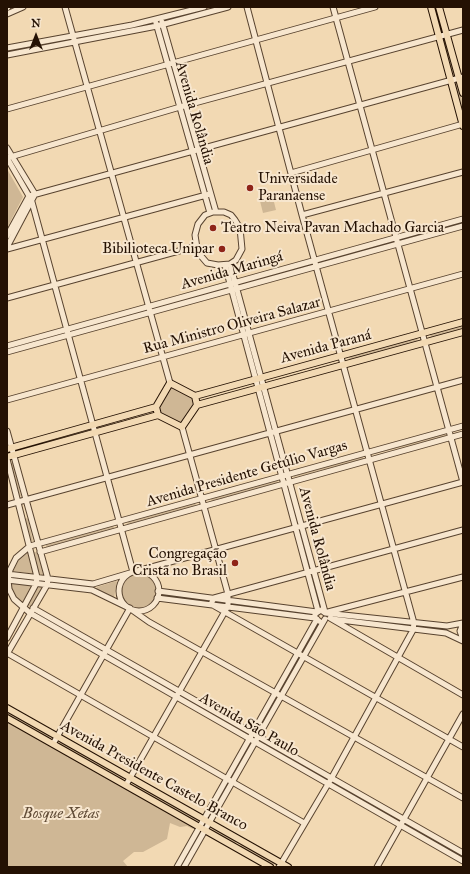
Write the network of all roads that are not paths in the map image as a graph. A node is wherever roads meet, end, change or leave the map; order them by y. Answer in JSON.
{"nodes":[{"id":1,"x":23,"y":7,"type":"edge"},
{"id":2,"x":65,"y":7,"type":"edge"},
{"id":3,"x":204,"y":7,"type":"edge"},
{"id":4,"x":228,"y":7,"type":"edge"},
{"id":5,"x":247,"y":7,"type":"edge"},
{"id":6,"x":333,"y":7,"type":"edge"},
{"id":7,"x":375,"y":7,"type":"edge"},
{"id":8,"x":431,"y":7,"type":"edge"},
{"id":9,"x":439,"y":7,"type":"edge"},
{"id":10,"x":7,"y":14,"type":"edge"},
{"id":11,"x":336,"y":18,"type":"junction"},
{"id":12,"x":161,"y":19,"type":"junction"},
{"id":13,"x":155,"y":20,"type":"junction"},
{"id":14,"x":163,"y":25,"type":"junction"},
{"id":15,"x":157,"y":26,"type":"junction"},
{"id":16,"x":463,"y":30,"type":"edge"},
{"id":17,"x":446,"y":35,"type":"junction"},
{"id":18,"x":73,"y":36,"type":"junction"},
{"id":19,"x":439,"y":37,"type":"junction"},
{"id":20,"x":255,"y":40,"type":"junction"},
{"id":21,"x":75,"y":42,"type":"junction"},
{"id":22,"x":7,"y":48,"type":"edge"},
{"id":23,"x":7,"y":55,"type":"edge"},
{"id":24,"x":348,"y":62,"type":"junction"},
{"id":25,"x":174,"y":63,"type":"junction"},
{"id":26,"x":168,"y":65,"type":"junction"},
{"id":27,"x":461,"y":78,"type":"edge"},
{"id":28,"x":451,"y":80,"type":"junction"},
{"id":29,"x":267,"y":84,"type":"junction"},
{"id":30,"x":88,"y":87,"type":"junction"},
{"id":31,"x":463,"y":94,"type":"edge"},
{"id":32,"x":360,"y":106,"type":"junction"},
{"id":33,"x":183,"y":107,"type":"junction"},
{"id":34,"x":7,"y":109,"type":"edge"},
{"id":35,"x":463,"y":125,"type":"edge"},
{"id":36,"x":279,"y":128,"type":"junction"},
{"id":37,"x":100,"y":130,"type":"junction"},
{"id":38,"x":7,"y":148,"type":"edge"},
{"id":39,"x":372,"y":150,"type":"junction"},
{"id":40,"x":196,"y":151,"type":"junction"},
{"id":41,"x":8,"y":157,"type":"edge"},
{"id":42,"x":463,"y":172,"type":"edge"},
{"id":43,"x":112,"y":174,"type":"junction"},
{"id":44,"x":291,"y":174,"type":"junction"},
{"id":45,"x":384,"y":192,"type":"junction"},
{"id":46,"x":35,"y":194,"type":"junction"},
{"id":47,"x":208,"y":195,"type":"junction"},
{"id":48,"x":29,"y":199,"type":"junction"},
{"id":49,"x":27,"y":207,"type":"junction"},
{"id":50,"x":213,"y":212,"type":"junction"},
{"id":51,"x":302,"y":215,"type":"junction"},
{"id":52,"x":125,"y":217,"type":"junction"},
{"id":53,"x":463,"y":219,"type":"edge"},
{"id":54,"x":463,"y":226,"type":"edge"},
{"id":55,"x":430,"y":228,"type":"junction"},
{"id":56,"x":432,"y":235,"type":"junction"},
{"id":57,"x":7,"y":236,"type":"edge"},
{"id":58,"x":396,"y":238,"type":"junction"},
{"id":59,"x":42,"y":240,"type":"junction"},
{"id":60,"x":398,"y":244,"type":"junction"},
{"id":61,"x":196,"y":246,"type":"junction"},
{"id":62,"x":7,"y":248,"type":"edge"},
{"id":63,"x":314,"y":260,"type":"junction"},
{"id":64,"x":137,"y":262,"type":"junction"},
{"id":65,"x":227,"y":264,"type":"junction"},
{"id":66,"x":316,"y":267,"type":"junction"},
{"id":67,"x":463,"y":274,"type":"edge"},
{"id":68,"x":232,"y":283,"type":"junction"},
{"id":69,"x":54,"y":285,"type":"junction"},
{"id":70,"x":234,"y":289,"type":"junction"},
{"id":71,"x":411,"y":289,"type":"junction"},
{"id":72,"x":7,"y":298,"type":"edge"},
{"id":73,"x":151,"y":309,"type":"junction"},
{"id":74,"x":329,"y":312,"type":"junction"},
{"id":75,"x":463,"y":322,"type":"edge"},
{"id":76,"x":463,"y":332,"type":"edge"},
{"id":77,"x":67,"y":333,"type":"junction"},
{"id":78,"x":423,"y":333,"type":"junction"},
{"id":79,"x":246,"y":334,"type":"junction"},
{"id":80,"x":425,"y":342,"type":"junction"},
{"id":81,"x":7,"y":346,"type":"edge"},
{"id":82,"x":7,"y":352,"type":"edge"},
{"id":83,"x":163,"y":357,"type":"junction"},
{"id":84,"x":341,"y":357,"type":"junction"},
{"id":85,"x":344,"y":365,"type":"junction"},
{"id":86,"x":258,"y":379,"type":"junction"},
{"id":87,"x":80,"y":380,"type":"junction"},
{"id":88,"x":463,"y":380,"type":"edge"},
{"id":89,"x":170,"y":383,"type":"junction"},
{"id":90,"x":438,"y":387,"type":"junction"},
{"id":91,"x":261,"y":388,"type":"junction"},
{"id":92,"x":195,"y":396,"type":"junction"},
{"id":93,"x":7,"y":400,"type":"edge"},
{"id":94,"x":197,"y":405,"type":"junction"},
{"id":95,"x":156,"y":407,"type":"junction"},
{"id":96,"x":355,"y":409,"type":"junction"},
{"id":97,"x":145,"y":410,"type":"junction"},
{"id":98,"x":158,"y":415,"type":"junction"},
{"id":99,"x":148,"y":418,"type":"junction"},
{"id":100,"x":106,"y":421,"type":"junction"},
{"id":101,"x":93,"y":425,"type":"junction"},
{"id":102,"x":463,"y":426,"type":"edge"},
{"id":103,"x":182,"y":427,"type":"junction"},
{"id":104,"x":83,"y":428,"type":"junction"},
{"id":105,"x":108,"y":429,"type":"junction"},
{"id":106,"x":450,"y":430,"type":"junction"},
{"id":107,"x":7,"y":431,"type":"edge"},
{"id":108,"x":273,"y":432,"type":"junction"},
{"id":109,"x":95,"y":433,"type":"junction"},
{"id":110,"x":463,"y":434,"type":"edge"},
{"id":111,"x":86,"y":435,"type":"junction"},
{"id":112,"x":452,"y":437,"type":"junction"},
{"id":113,"x":8,"y":438,"type":"edge"},
{"id":114,"x":21,"y":445,"type":"junction"},
{"id":115,"x":9,"y":448,"type":"edge"},
{"id":116,"x":24,"y":453,"type":"junction"},
{"id":117,"x":367,"y":453,"type":"junction"},
{"id":118,"x":190,"y":455,"type":"junction"},
{"id":119,"x":14,"y":456,"type":"junction"},
{"id":120,"x":7,"y":458,"type":"edge"},
{"id":121,"x":369,"y":460,"type":"junction"},
{"id":122,"x":284,"y":476,"type":"junction"},
{"id":123,"x":108,"y":478,"type":"junction"},
{"id":124,"x":463,"y":482,"type":"edge"},
{"id":125,"x":286,"y":483,"type":"junction"},
{"id":126,"x":202,"y":499,"type":"junction"},
{"id":127,"x":26,"y":500,"type":"junction"},
{"id":128,"x":19,"y":502,"type":"junction"},
{"id":129,"x":382,"y":504,"type":"junction"},
{"id":130,"x":7,"y":505,"type":"edge"},
{"id":131,"x":204,"y":506,"type":"junction"},
{"id":132,"x":30,"y":516,"type":"junction"},
{"id":133,"x":23,"y":518,"type":"junction"},
{"id":134,"x":120,"y":522,"type":"junction"},
{"id":135,"x":298,"y":527,"type":"junction"},
{"id":136,"x":121,"y":529,"type":"junction"},
{"id":137,"x":463,"y":530,"type":"edge"},
{"id":138,"x":38,"y":544,"type":"junction"},
{"id":139,"x":30,"y":546,"type":"junction"},
{"id":140,"x":216,"y":549,"type":"junction"},
{"id":141,"x":394,"y":549,"type":"junction"},
{"id":142,"x":40,"y":552,"type":"junction"},
{"id":143,"x":153,"y":566,"type":"junction"},
{"id":144,"x":133,"y":572,"type":"junction"},
{"id":145,"x":311,"y":572,"type":"junction"},
{"id":146,"x":150,"y":575,"type":"junction"},
{"id":147,"x":8,"y":577,"type":"edge"},
{"id":148,"x":37,"y":577,"type":"junction"},
{"id":149,"x":463,"y":577,"type":"edge"},
{"id":150,"x":48,"y":579,"type":"junction"},
{"id":151,"x":36,"y":584,"type":"junction"},
{"id":152,"x":93,"y":584,"type":"junction"},
{"id":153,"x":47,"y":585,"type":"junction"},
{"id":154,"x":92,"y":590,"type":"junction"},
{"id":155,"x":158,"y":591,"type":"junction"},
{"id":156,"x":406,"y":592,"type":"junction"},
{"id":157,"x":228,"y":597,"type":"junction"},
{"id":158,"x":157,"y":598,"type":"junction"},
{"id":159,"x":214,"y":598,"type":"junction"},
{"id":160,"x":154,"y":603,"type":"junction"},
{"id":161,"x":211,"y":604,"type":"junction"},
{"id":162,"x":228,"y":606,"type":"junction"},
{"id":163,"x":346,"y":607,"type":"junction"},
{"id":164,"x":33,"y":608,"type":"junction"},
{"id":165,"x":130,"y":608,"type":"junction"},
{"id":166,"x":24,"y":609,"type":"junction"},
{"id":167,"x":317,"y":611,"type":"junction"},
{"id":168,"x":224,"y":612,"type":"junction"},
{"id":169,"x":30,"y":613,"type":"junction"},
{"id":170,"x":326,"y":615,"type":"junction"},
{"id":171,"x":348,"y":618,"type":"junction"},
{"id":172,"x":316,"y":619,"type":"junction"},
{"id":173,"x":149,"y":622,"type":"junction"},
{"id":174,"x":414,"y":622,"type":"junction"},
{"id":175,"x":463,"y":623,"type":"edge"},
{"id":176,"x":447,"y":626,"type":"junction"},
{"id":177,"x":346,"y":628,"type":"junction"},
{"id":178,"x":413,"y":630,"type":"junction"},
{"id":179,"x":446,"y":633,"type":"junction"},
{"id":180,"x":7,"y":638,"type":"edge"},
{"id":181,"x":463,"y":640,"type":"edge"},
{"id":182,"x":106,"y":650,"type":"junction"},
{"id":183,"x":202,"y":652,"type":"junction"},
{"id":184,"x":298,"y":652,"type":"junction"},
{"id":185,"x":7,"y":653,"type":"edge"},
{"id":186,"x":103,"y":656,"type":"junction"},
{"id":187,"x":303,"y":656,"type":"junction"},
{"id":188,"x":397,"y":658,"type":"junction"},
{"id":189,"x":179,"y":691,"type":"junction"},
{"id":190,"x":275,"y":692,"type":"junction"},
{"id":191,"x":463,"y":695,"type":"edge"},
{"id":192,"x":81,"y":696,"type":"junction"},
{"id":193,"x":281,"y":696,"type":"junction"},
{"id":194,"x":176,"y":697,"type":"junction"},
{"id":195,"x":376,"y":697,"type":"junction"},
{"id":196,"x":7,"y":708,"type":"edge"},
{"id":197,"x":463,"y":714,"type":"edge"},
{"id":198,"x":7,"y":718,"type":"edge"},
{"id":199,"x":252,"y":732,"type":"junction"},
{"id":200,"x":154,"y":736,"type":"junction"},
{"id":201,"x":259,"y":736,"type":"junction"},
{"id":202,"x":57,"y":737,"type":"junction"},
{"id":203,"x":354,"y":737,"type":"junction"},
{"id":204,"x":248,"y":738,"type":"junction"},
{"id":205,"x":449,"y":738,"type":"junction"},
{"id":206,"x":255,"y":742,"type":"junction"},
{"id":207,"x":53,"y":744,"type":"junction"},
{"id":208,"x":463,"y":746,"type":"edge"},
{"id":209,"x":130,"y":777,"type":"junction"},
{"id":210,"x":226,"y":778,"type":"junction"},
{"id":211,"x":427,"y":778,"type":"junction"},
{"id":212,"x":332,"y":779,"type":"junction"},
{"id":213,"x":232,"y":781,"type":"junction"},
{"id":214,"x":328,"y":784,"type":"junction"},
{"id":215,"x":126,"y":785,"type":"junction"},
{"id":216,"x":463,"y":798,"type":"edge"},
{"id":217,"x":203,"y":819,"type":"junction"},
{"id":218,"x":209,"y":822,"type":"junction"},
{"id":219,"x":304,"y":822,"type":"junction"},
{"id":220,"x":402,"y":822,"type":"junction"},
{"id":221,"x":198,"y":826,"type":"junction"},
{"id":222,"x":205,"y":830,"type":"junction"},
{"id":223,"x":240,"y":840,"type":"junction"},
{"id":224,"x":188,"y":846,"type":"junction"},
{"id":225,"x":236,"y":848,"type":"junction"},
{"id":226,"x":194,"y":849,"type":"junction"},
{"id":227,"x":463,"y":853,"type":"edge"},
{"id":228,"x":463,"y":861,"type":"edge"},
{"id":229,"x":280,"y":865,"type":"edge"},
{"id":230,"x":378,"y":866,"type":"edge"},
{"id":231,"x":177,"y":867,"type":"edge"},
{"id":232,"x":184,"y":867,"type":"edge"},
{"id":233,"x":270,"y":867,"type":"edge"},
{"id":234,"x":288,"y":867,"type":"edge"}],
"edges":[{"from":1,"to":10,"type":"street"},
{"from":2,"to":18,"type":"street"},
{"from":3,"to":12,"type":"street"},
{"from":4,"to":14,"type":"street"},
{"from":5,"to":20,"type":"street"},
{"from":6,"to":11,"type":"street"},
{"from":7,"to":11,"type":"street"},
{"from":8,"to":19,"type":"main road"},
{"from":9,"to":17,"type":"main road"},
{"from":11,"to":20,"type":"street"},
{"from":11,"to":24,"type":"street"},
{"from":12,"to":13,"type":"street"},
{"from":12,"to":14,"type":"street","name":"Avenida Rolândia"},
{"from":13,"to":15,"type":"street","name":"Avenida Rolândia"},
{"from":13,"to":18,"type":"street"},
{"from":14,"to":15,"type":"street"},
{"from":14,"to":25,"type":"street","name":"Avenida Rolândia"},
{"from":15,"to":21,"type":"street"},
{"from":15,"to":26,"type":"street","name":"Avenida Rolândia"},
{"from":16,"to":17,"type":"street"},
{"from":17,"to":19,"type":"street"},
{"from":17,"to":27,"type":"main road"},
{"from":18,"to":21,"type":"street"},
{"from":18,"to":22,"type":"street"},
{"from":19,"to":24,"type":"street"},
{"from":19,"to":28,"type":"main road"},
{"from":20,"to":25,"type":"street"},
{"from":20,"to":29,"type":"street"},
{"from":21,"to":23,"type":"street"},
{"from":21,"to":30,"type":"street"},
{"from":24,"to":29,"type":"street"},
{"from":24,"to":32,"type":"street"},
{"from":25,"to":26,"type":"street"},
{"from":25,"to":33,"type":"street","name":"Avenida Rolândia"},
{"from":26,"to":30,"type":"street"},
{"from":26,"to":33,"type":"street","name":"Avenida Rolândia"},
{"from":27,"to":28,"type":"street"},
{"from":27,"to":31,"type":"main road"},
{"from":28,"to":32,"type":"street"},
{"from":28,"to":35,"type":"main road"},
{"from":29,"to":33,"type":"street"},
{"from":29,"to":36,"type":"street"},
{"from":30,"to":34,"type":"street"},
{"from":30,"to":37,"type":"street"},
{"from":32,"to":36,"type":"street"},
{"from":32,"to":39,"type":"street"},
{"from":33,"to":37,"type":"street"},
{"from":33,"to":40,"type":"street","name":"Avenida Rolândia"},
{"from":35,"to":39,"type":"street"},
{"from":36,"to":40,"type":"street"},
{"from":36,"to":44,"type":"street"},
{"from":37,"to":41,"type":"street"},
{"from":37,"to":43,"type":"street"},
{"from":38,"to":41,"type":"street"},
{"from":39,"to":44,"type":"street"},
{"from":39,"to":45,"type":"street"},
{"from":40,"to":43,"type":"street"},
{"from":40,"to":47,"type":"street","name":"Avenida Rolândia"},
{"from":41,"to":46,"type":"street"},
{"from":41,"to":48,"type":"street"},
{"from":42,"to":45,"type":"street"},
{"from":43,"to":46,"type":"street"},
{"from":43,"to":52,"type":"street"},
{"from":44,"to":51,"type":"street"},
{"from":45,"to":51,"type":"street"},
{"from":45,"to":58,"type":"street"},
{"from":46,"to":48,"type":"street"},
{"from":47,"to":50,"type":"street","name":"Avenida Rolândia"},
{"from":47,"to":52,"type":"street"},
{"from":48,"to":49,"type":"street"},
{"from":48,"to":59,"type":"street"},
{"from":49,"to":57,"type":"street"},
{"from":49,"to":62,"type":"street"},
{"from":50,"to":61,"type":"street"},
{"from":50,"to":65,"type":"street"},
{"from":51,"to":63,"type":"street"},
{"from":52,"to":59,"type":"street"},
{"from":52,"to":64,"type":"street"},
{"from":53,"to":55,"type":"street","name":"Avenida Maringá"},
{"from":54,"to":56,"type":"street","name":"Avenida Maringá"},
{"from":55,"to":56,"type":"street"},
{"from":55,"to":58,"type":"street","name":"Avenida Maringá"},
{"from":56,"to":60,"type":"street","name":"Avenida Maringá"},
{"from":58,"to":60,"type":"street"},
{"from":58,"to":63,"type":"street","name":"Avenida Maringá"},
{"from":59,"to":62,"type":"street"},
{"from":59,"to":69,"type":"street"},
{"from":60,"to":66,"type":"street","name":"Avenida Maringá"},
{"from":60,"to":71,"type":"street"},
{"from":61,"to":64,"type":"street"},
{"from":61,"to":65,"type":"street"},
{"from":63,"to":66,"type":"street"},
{"from":63,"to":68,"type":"street","name":"Avenida Maringá"},
{"from":64,"to":69,"type":"street"},
{"from":64,"to":73,"type":"street"},
{"from":65,"to":68,"type":"street","name":"Avenida Rolândia"},
{"from":66,"to":70,"type":"street","name":"Avenida Maringá"},
{"from":66,"to":74,"type":"street"},
{"from":67,"to":71,"type":"street","name":"Rua Ministro Oliveira Salazar"},
{"from":68,"to":70,"type":"street","name":"Avenida Rolândia"},
{"from":68,"to":73,"type":"street","name":"Avenida Maringá"},
{"from":69,"to":72,"type":"street"},
{"from":69,"to":77,"type":"street"},
{"from":70,"to":73,"type":"street","name":"Avenida Maringá"},
{"from":70,"to":79,"type":"street","name":"Avenida Rolândia"},
{"from":71,"to":74,"type":"street","name":"Rua Ministro Oliveira Salazar"},
{"from":71,"to":78,"type":"street"},
{"from":73,"to":77,"type":"street","name":"Avenida Maringá"},
{"from":73,"to":83,"type":"street"},
{"from":74,"to":79,"type":"street","name":"Rua Ministro Oliveira Salazar"},
{"from":74,"to":84,"type":"street"},
{"from":75,"to":78,"type":"main road","name":"Avenida Paraná"},
{"from":76,"to":80,"type":"main road","name":"Avenida Paraná"},
{"from":77,"to":81,"type":"street","name":"Avenida Maringá"},
{"from":77,"to":82,"type":"street","name":"Avenida Maringá"},
{"from":77,"to":87,"type":"street"},
{"from":78,"to":80,"type":"street"},
{"from":78,"to":84,"type":"main road","name":"Avenida Paraná"},
{"from":79,"to":83,"type":"street","name":"Rua Ministro Oliveira Salazar"},
{"from":79,"to":86,"type":"street","name":"Avenida Rolândia"},
{"from":80,"to":85,"type":"main road","name":"Avenida Paraná"},
{"from":80,"to":90,"type":"street"},
{"from":83,"to":87,"type":"street","name":"Rua Ministro Oliveira Salazar"},
{"from":83,"to":89,"type":"street"},
{"from":84,"to":85,"type":"street"},
{"from":84,"to":86,"type":"main road","name":"Avenida Paraná"},
{"from":85,"to":91,"type":"main road","name":"Avenida Paraná"},
{"from":85,"to":96,"type":"street"},
{"from":86,"to":91,"type":"street","name":"Avenida Rolândia"},
{"from":86,"to":92,"type":"main road","name":"Avenida Paraná"},
{"from":87,"to":93,"type":"street","name":"Rua Ministro Oliveira Salazar"},
{"from":87,"to":101,"type":"street"},
{"from":88,"to":90,"type":"street"},
{"from":89,"to":92,"type":"main road"},
{"from":89,"to":95,"type":"main road"},
{"from":90,"to":96,"type":"street"},
{"from":90,"to":106,"type":"street"},
{"from":91,"to":94,"type":"main road","name":"Avenida Paraná"},
{"from":91,"to":108,"type":"street","name":"Avenida Rolândia"},
{"from":92,"to":94,"type":"main road"},
{"from":94,"to":103,"type":"main road"},
{"from":95,"to":97,"type":"main road"},
{"from":95,"to":98,"type":"main road"},
{"from":96,"to":108,"type":"street"},
{"from":96,"to":117,"type":"street"},
{"from":97,"to":99,"type":"main road"},
{"from":97,"to":100,"type":"main road"},
{"from":98,"to":99,"type":"main road"},
{"from":98,"to":103,"type":"main road"},
{"from":99,"to":105,"type":"main road"},
{"from":100,"to":101,"type":"main road"},
{"from":100,"to":105,"type":"main road"},
{"from":101,"to":104,"type":"main road"},
{"from":101,"to":109,"type":"street"},
{"from":102,"to":106,"type":"street","name":"Avenida Presidente Getúlio Vargas"},
{"from":103,"to":118,"type":"street"},
{"from":104,"to":111,"type":"main road"},
{"from":104,"to":114,"type":"main road"},
{"from":105,"to":109,"type":"main road"},
{"from":106,"to":112,"type":"street"},
{"from":106,"to":117,"type":"street","name":"Avenida Presidente Getúlio Vargas"},
{"from":107,"to":113,"type":"street"},
{"from":108,"to":118,"type":"street"},
{"from":108,"to":122,"type":"street","name":"Avenida Rolândia"},
{"from":109,"to":111,"type":"main road"},
{"from":109,"to":123,"type":"street"},
{"from":110,"to":112,"type":"street","name":"Avenida Presidente Getúlio Vargas"},
{"from":111,"to":116,"type":"main road"},
{"from":112,"to":121,"type":"street","name":"Avenida Presidente Getúlio Vargas"},
{"from":112,"to":124,"type":"street"},
{"from":113,"to":115,"type":"street"},
{"from":114,"to":115,"type":"main road"},
{"from":114,"to":116,"type":"main road"},
{"from":115,"to":119,"type":"street"},
{"from":116,"to":119,"type":"main road"},
{"from":117,"to":121,"type":"street"},
{"from":117,"to":122,"type":"street","name":"Avenida Presidente Getúlio Vargas"},
{"from":118,"to":123,"type":"street"},
{"from":118,"to":126,"type":"street"},
{"from":119,"to":120,"type":"main road"},
{"from":119,"to":127,"type":"street"},
{"from":120,"to":128,"type":"street"},
{"from":121,"to":125,"type":"street","name":"Avenida Presidente Getúlio Vargas"},
{"from":121,"to":129,"type":"street"},
{"from":122,"to":125,"type":"street","name":"Avenida Rolândia"},
{"from":122,"to":126,"type":"street","name":"Avenida Presidente Getúlio Vargas"},
{"from":123,"to":127,"type":"street"},
{"from":123,"to":134,"type":"street"},
{"from":124,"to":129,"type":"street"},
{"from":125,"to":131,"type":"street","name":"Avenida Presidente Getúlio Vargas"},
{"from":125,"to":135,"type":"street","name":"Avenida Rolândia"},
{"from":126,"to":131,"type":"street"},
{"from":126,"to":134,"type":"street","name":"Avenida Presidente Getúlio Vargas"},
{"from":127,"to":128,"type":"street"},
{"from":127,"to":132,"type":"street"},
{"from":128,"to":130,"type":"street"},
{"from":128,"to":133,"type":"street"},
{"from":129,"to":135,"type":"street"},
{"from":129,"to":141,"type":"street"},
{"from":131,"to":136,"type":"street","name":"Avenida Presidente Getúlio Vargas"},
{"from":131,"to":140,"type":"street"},
{"from":132,"to":133,"type":"street"},
{"from":132,"to":138,"type":"street"},
{"from":133,"to":139,"type":"street"},
{"from":134,"to":136,"type":"street"},
{"from":134,"to":138,"type":"street","name":"Avenida Presidente Getúlio Vargas"},
{"from":135,"to":140,"type":"street"},
{"from":135,"to":145,"type":"street","name":"Avenida Rolândia"},
{"from":136,"to":142,"type":"street","name":"Avenida Presidente Getúlio Vargas"},
{"from":136,"to":144,"type":"street"},
{"from":137,"to":141,"type":"street"},
{"from":138,"to":139,"type":"street","name":"Avenida Presidente Getúlio Vargas"},
{"from":138,"to":142,"type":"street"},
{"from":139,"to":142,"type":"street"},
{"from":139,"to":147,"type":"street"},
{"from":139,"to":148,"type":"street"},
{"from":140,"to":143,"type":"street"},
{"from":140,"to":157,"type":"street"},
{"from":141,"to":145,"type":"street"},
{"from":141,"to":156,"type":"street"},
{"from":142,"to":150,"type":"street"},
{"from":143,"to":144,"type":"street"},
{"from":143,"to":146,"type":"street"},
{"from":144,"to":146,"type":"street"},
{"from":144,"to":152,"type":"street"},
{"from":144,"to":165,"type":"street"},
{"from":145,"to":157,"type":"street"},
{"from":145,"to":167,"type":"street","name":"Avenida Rolândia"},
{"from":145,"to":170,"type":"street","name":"Avenida Rolândia"},
{"from":146,"to":155,"type":"street"},
{"from":147,"to":148,"type":"street"},
{"from":147,"to":151,"type":"street"},
{"from":147,"to":166,"type":"street","name":"Avenida São Paulo"},
{"from":148,"to":150,"type":"street"},
{"from":148,"to":151,"type":"street"},
{"from":149,"to":156,"type":"street"},
{"from":150,"to":152,"type":"street"},
{"from":150,"to":153,"type":"street"},
{"from":151,"to":153,"type":"street"},
{"from":151,"to":166,"type":"street"},
{"from":152,"to":154,"type":"street"},
{"from":153,"to":154,"type":"street"},
{"from":153,"to":164,"type":"street"},
{"from":154,"to":165,"type":"street"},
{"from":155,"to":158,"type":"street"},
{"from":155,"to":159,"type":"street"},
{"from":156,"to":163,"type":"street"},
{"from":156,"to":174,"type":"street"},
{"from":157,"to":159,"type":"street"},
{"from":157,"to":162,"type":"street"},
{"from":157,"to":167,"type":"street"},
{"from":158,"to":160,"type":"street"},
{"from":158,"to":161,"type":"street"},
{"from":159,"to":161,"type":"street"},
{"from":160,"to":165,"type":"street"},
{"from":160,"to":173,"type":"street"},
{"from":161,"to":162,"type":"street"},
{"from":161,"to":168,"type":"street"},
{"from":162,"to":168,"type":"street"},
{"from":162,"to":172,"type":"street"},
{"from":163,"to":170,"type":"street"},
{"from":163,"to":171,"type":"street"},
{"from":164,"to":166,"type":"street"},
{"from":164,"to":169,"type":"street"},
{"from":164,"to":182,"type":"street","name":"Avenida São Paulo"},
{"from":165,"to":173,"type":"street"},
{"from":165,"to":182,"type":"street"},
{"from":166,"to":169,"type":"street","name":"Avenida São Paulo"},
{"from":166,"to":180,"type":"street"},
{"from":167,"to":170,"type":"street"},
{"from":167,"to":172,"type":"street"},
{"from":168,"to":183,"type":"street"},
{"from":168,"to":184,"type":"street"},
{"from":169,"to":185,"type":"street"},
{"from":169,"to":186,"type":"street","name":"Avenida São Paulo"},
{"from":170,"to":171,"type":"street"},
{"from":170,"to":172,"type":"street"},
{"from":170,"to":177,"type":"street"},
{"from":170,"to":187,"type":"street"},
{"from":171,"to":174,"type":"street"},
{"from":171,"to":177,"type":"street"},
{"from":171,"to":178,"type":"street"},
{"from":172,"to":184,"type":"street"},
{"from":173,"to":183,"type":"street"},
{"from":174,"to":176,"type":"street"},
{"from":174,"to":178,"type":"street"},
{"from":175,"to":176,"type":"street"},
{"from":175,"to":181,"type":"street"},
{"from":176,"to":179,"type":"street"},
{"from":177,"to":188,"type":"street"},
{"from":178,"to":179,"type":"street"},
{"from":178,"to":188,"type":"street"},
{"from":179,"to":181,"type":"street"},
{"from":182,"to":186,"type":"street"},
{"from":182,"to":189,"type":"street","name":"Avenida São Paulo"},
{"from":183,"to":189,"type":"street"},
{"from":183,"to":190,"type":"street"},
{"from":184,"to":187,"type":"street"},
{"from":184,"to":190,"type":"street"},
{"from":185,"to":192,"type":"street"},
{"from":186,"to":192,"type":"street"},
{"from":186,"to":194,"type":"street","name":"Avenida São Paulo"},
{"from":187,"to":193,"type":"street"},
{"from":187,"to":195,"type":"street"},
{"from":188,"to":191,"type":"street"},
{"from":188,"to":195,"type":"street"},
{"from":189,"to":194,"type":"street"},
{"from":189,"to":199,"type":"street","name":"Avenida São Paulo"},
{"from":190,"to":193,"type":"street"},
{"from":190,"to":199,"type":"street"},
{"from":192,"to":200,"type":"street"},
{"from":192,"to":202,"type":"street"},
{"from":193,"to":201,"type":"street"},
{"from":193,"to":203,"type":"street"},
{"from":194,"to":200,"type":"street"},
{"from":194,"to":204,"type":"street","name":"Avenida São Paulo"},
{"from":195,"to":203,"type":"street"},
{"from":195,"to":205,"type":"street"},
{"from":196,"to":202,"type":"main road","name":"Avenida Presidente Castelo Branco"},
{"from":197,"to":205,"type":"street"},
{"from":198,"to":207,"type":"main road","name":"Avenida Presidente Castelo Branco"},
{"from":199,"to":201,"type":"street","name":"Avenida São Paulo"},
{"from":199,"to":204,"type":"street"},
{"from":200,"to":209,"type":"street"},
{"from":200,"to":210,"type":"street"},
{"from":201,"to":206,"type":"street"},
{"from":201,"to":212,"type":"street","name":"Avenida São Paulo"},
{"from":202,"to":207,"type":"street"},
{"from":202,"to":209,"type":"main road","name":"Avenida Presidente Castelo Branco"},
{"from":203,"to":211,"type":"street"},
{"from":203,"to":212,"type":"street"},
{"from":204,"to":206,"type":"street","name":"Avenida São Paulo"},
{"from":204,"to":210,"type":"street"},
{"from":205,"to":208,"type":"street"},
{"from":205,"to":211,"type":"street"},
{"from":206,"to":213,"type":"street"},
{"from":206,"to":214,"type":"street","name":"Avenida São Paulo"},
{"from":207,"to":215,"type":"main road","name":"Avenida Presidente Castelo Branco"},
{"from":209,"to":215,"type":"street"},
{"from":209,"to":217,"type":"main road","name":"Avenida Presidente Castelo Branco"},
{"from":210,"to":213,"type":"street"},
{"from":210,"to":217,"type":"street"},
{"from":211,"to":216,"type":"street"},
{"from":211,"to":220,"type":"street"},
{"from":212,"to":214,"type":"street"},
{"from":212,"to":220,"type":"street","name":"Avenida São Paulo"},
{"from":213,"to":218,"type":"street"},
{"from":213,"to":219,"type":"street"},
{"from":214,"to":219,"type":"street"},
{"from":214,"to":220,"type":"street","name":"Avenida São Paulo"},
{"from":215,"to":221,"type":"main road","name":"Avenida Presidente Castelo Branco"},
{"from":217,"to":218,"type":"main road","name":"Avenida Presidente Castelo Branco"},
{"from":217,"to":221,"type":"street"},
{"from":218,"to":222,"type":"street"},
{"from":218,"to":223,"type":"main road","name":"Avenida Presidente Castelo Branco"},
{"from":219,"to":229,"type":"street"},
{"from":220,"to":227,"type":"street","name":"Avenida São Paulo"},
{"from":220,"to":228,"type":"street","name":"Avenida São Paulo"},
{"from":220,"to":230,"type":"street"},
{"from":221,"to":222,"type":"main road","name":"Avenida Presidente Castelo Branco"},
{"from":221,"to":224,"type":"street"},
{"from":222,"to":225,"type":"main road","name":"Avenida Presidente Castelo Branco"},
{"from":222,"to":226,"type":"street"},
{"from":223,"to":225,"type":"main road"},
{"from":223,"to":229,"type":"main road","name":"Avenida Presidente Castelo Branco"},
{"from":224,"to":226,"type":"street"},
{"from":224,"to":231,"type":"street"},
{"from":225,"to":233,"type":"main road","name":"Avenida Presidente Castelo Branco"},
{"from":226,"to":232,"type":"street"},
{"from":229,"to":234,"type":"main road","name":"Avenida Presidente Castelo Branco"}]}
